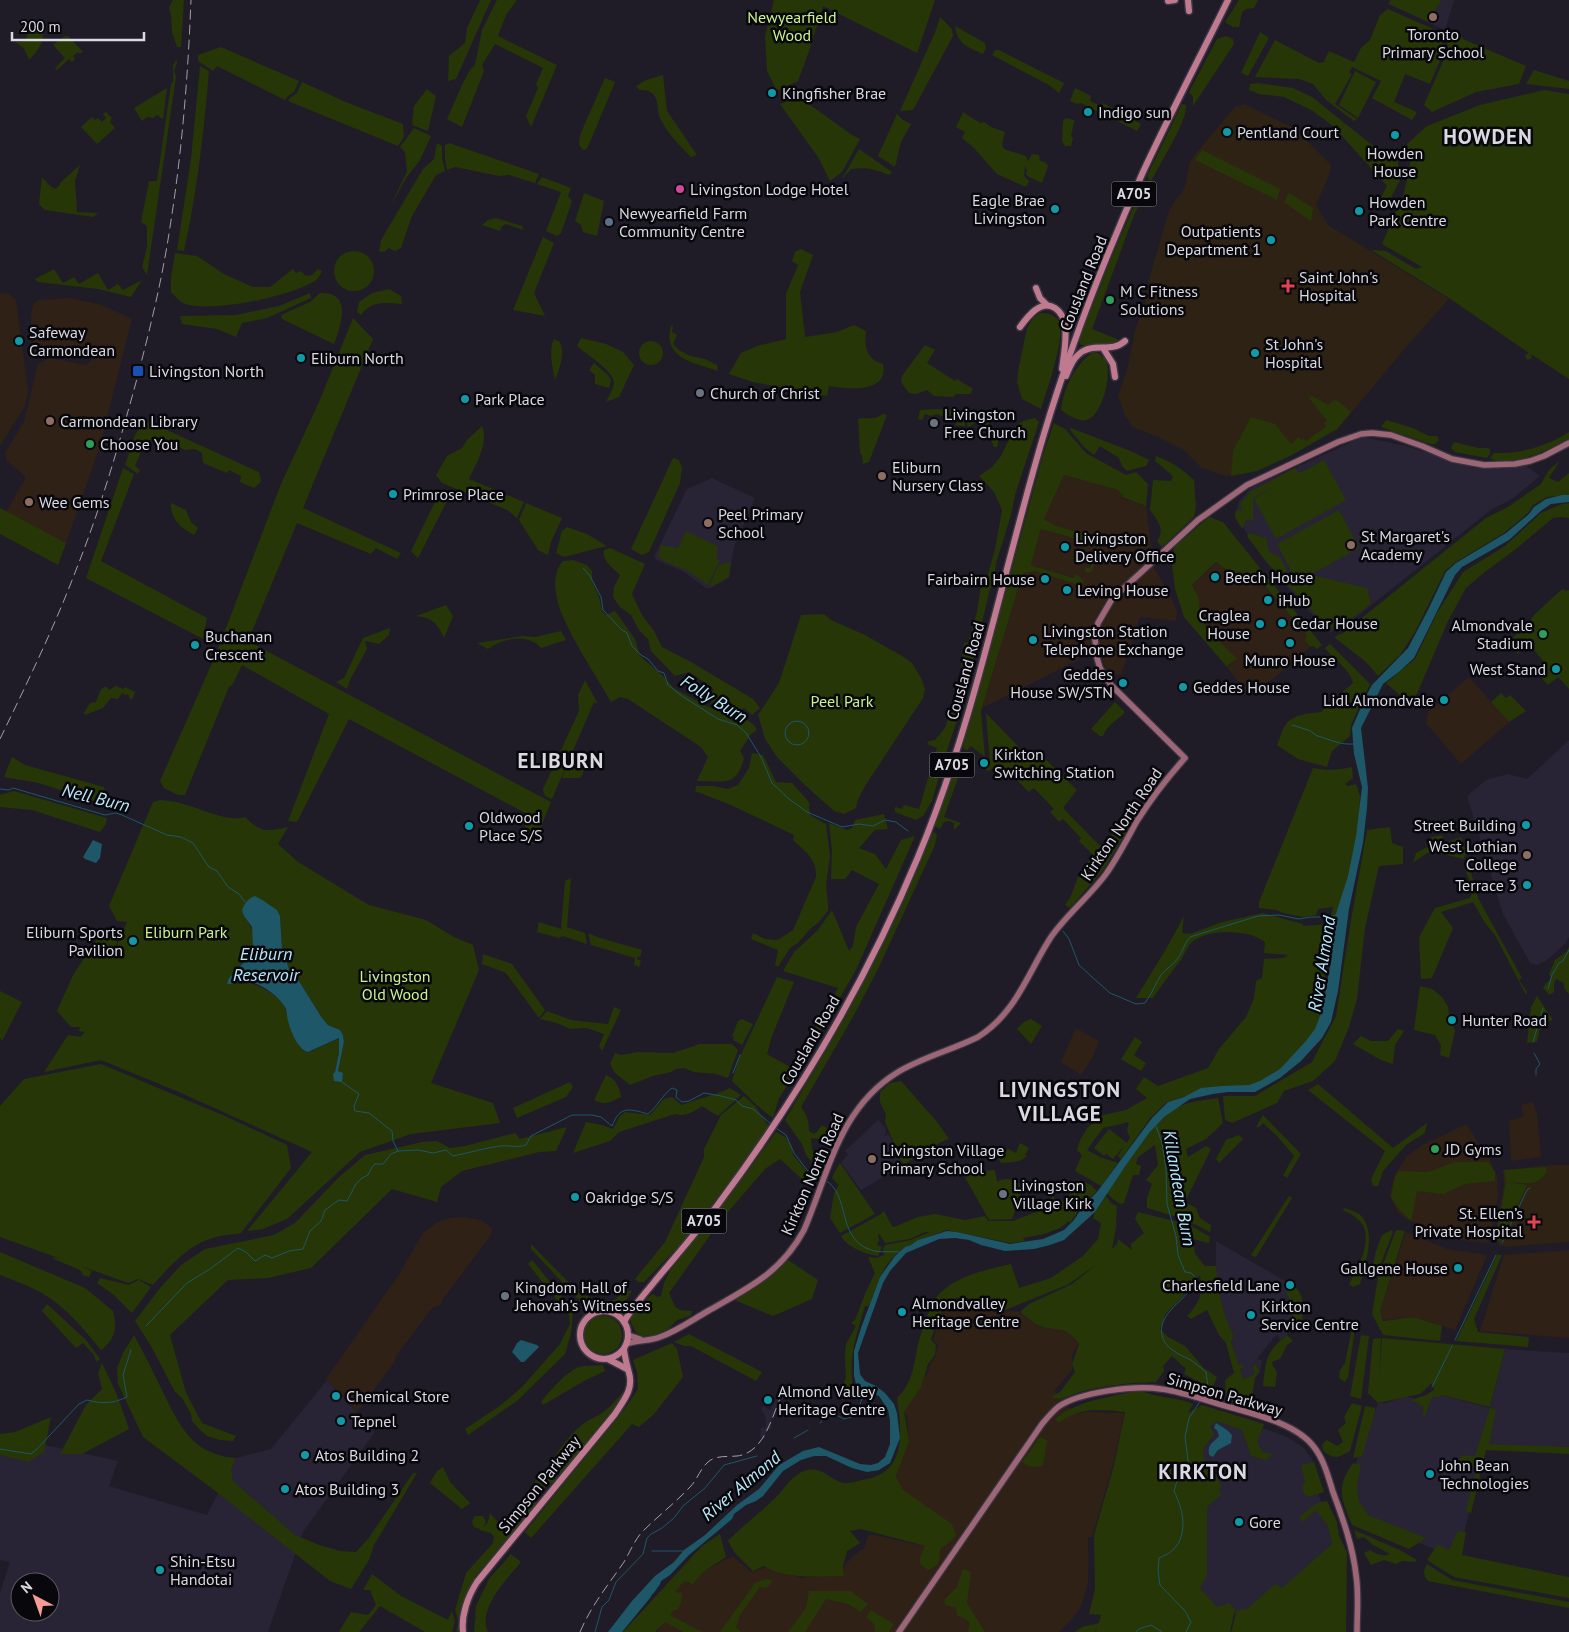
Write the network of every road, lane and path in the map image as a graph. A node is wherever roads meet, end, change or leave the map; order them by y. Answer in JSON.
{"nodes":[{"id":1,"x":1188,"y":0,"type":"edge"},
{"id":2,"x":1228,"y":0,"type":"edge"},
{"id":3,"x":1188,"y":11,"type":"dead end"},
{"id":4,"x":1036,"y":288,"type":"dead end"},
{"id":5,"x":1047,"y":305,"type":"junction"},
{"id":6,"x":1020,"y":327,"type":"dead end"},
{"id":7,"x":1125,"y":341,"type":"dead end"},
{"id":8,"x":1103,"y":348,"type":"junction"},
{"id":9,"x":1115,"y":377,"type":"dead end"},
{"id":10,"x":1057,"y":395,"type":"junction"},
{"id":11,"x":1569,"y":443,"type":"edge"},
{"id":12,"x":636,"y":1303,"type":"junction"},
{"id":13,"x":616,"y":1314,"type":"junction"},
{"id":14,"x":624,"y":1322,"type":"junction"},
{"id":15,"x":628,"y":1335,"type":"junction"},
{"id":16,"x":642,"y":1340,"type":"junction"},
{"id":17,"x":625,"y":1347,"type":"junction"},
{"id":18,"x":608,"y":1359,"type":"junction"},
{"id":19,"x":627,"y":1369,"type":"junction"},
{"id":20,"x":464,"y":1616,"type":"junction"},
{"id":21,"x":462,"y":1630,"type":"edge"},
{"id":22,"x":468,"y":1632,"type":"edge"},
{"id":23,"x":899,"y":1632,"type":"edge"},
{"id":24,"x":1357,"y":1632,"type":"edge"}],
"edges":[{"from":1,"to":3,"type":"main road"},
{"from":2,"to":10,"type":"main road","name":"Cousland Road","number":"A705"},
{"from":4,"to":5,"type":"main road"},
{"from":5,"to":6,"type":"main road"},
{"from":5,"to":10,"type":"main road","number":"A705"},
{"from":7,"to":8,"type":"main road"},
{"from":8,"to":9,"type":"main road"},
{"from":8,"to":10,"type":"main road","number":"A705"},
{"from":10,"to":12,"type":"main road","name":"Cousland Road","number":"A705"},
{"from":11,"to":16,"type":"main road","name":"Kirkton North Road"},
{"from":12,"to":13,"type":"main road","name":"Cousland Road","number":"A705"},
{"from":12,"to":14,"type":"main road","name":"Cousland Road","number":"A705"},
{"from":13,"to":14,"type":"main road"},
{"from":13,"to":18,"type":"main road","number":"A705"},
{"from":14,"to":15,"type":"main road"},
{"from":15,"to":16,"type":"main road"},
{"from":15,"to":17,"type":"main road"},
{"from":16,"to":17,"type":"main road","name":"Kirkton North Road"},
{"from":17,"to":18,"type":"main road"},
{"from":17,"to":19,"type":"main road","name":"Simpson Parkway"},
{"from":18,"to":19,"type":"main road","number":"A705"},
{"from":19,"to":20,"type":"main road","name":"Simpson Parkway"},
{"from":20,"to":21,"type":"main road","name":"Simpson Parkway"},
{"from":20,"to":22,"type":"main road"},
{"from":23,"to":24,"type":"main road","name":"Simpson Parkway"}]}
